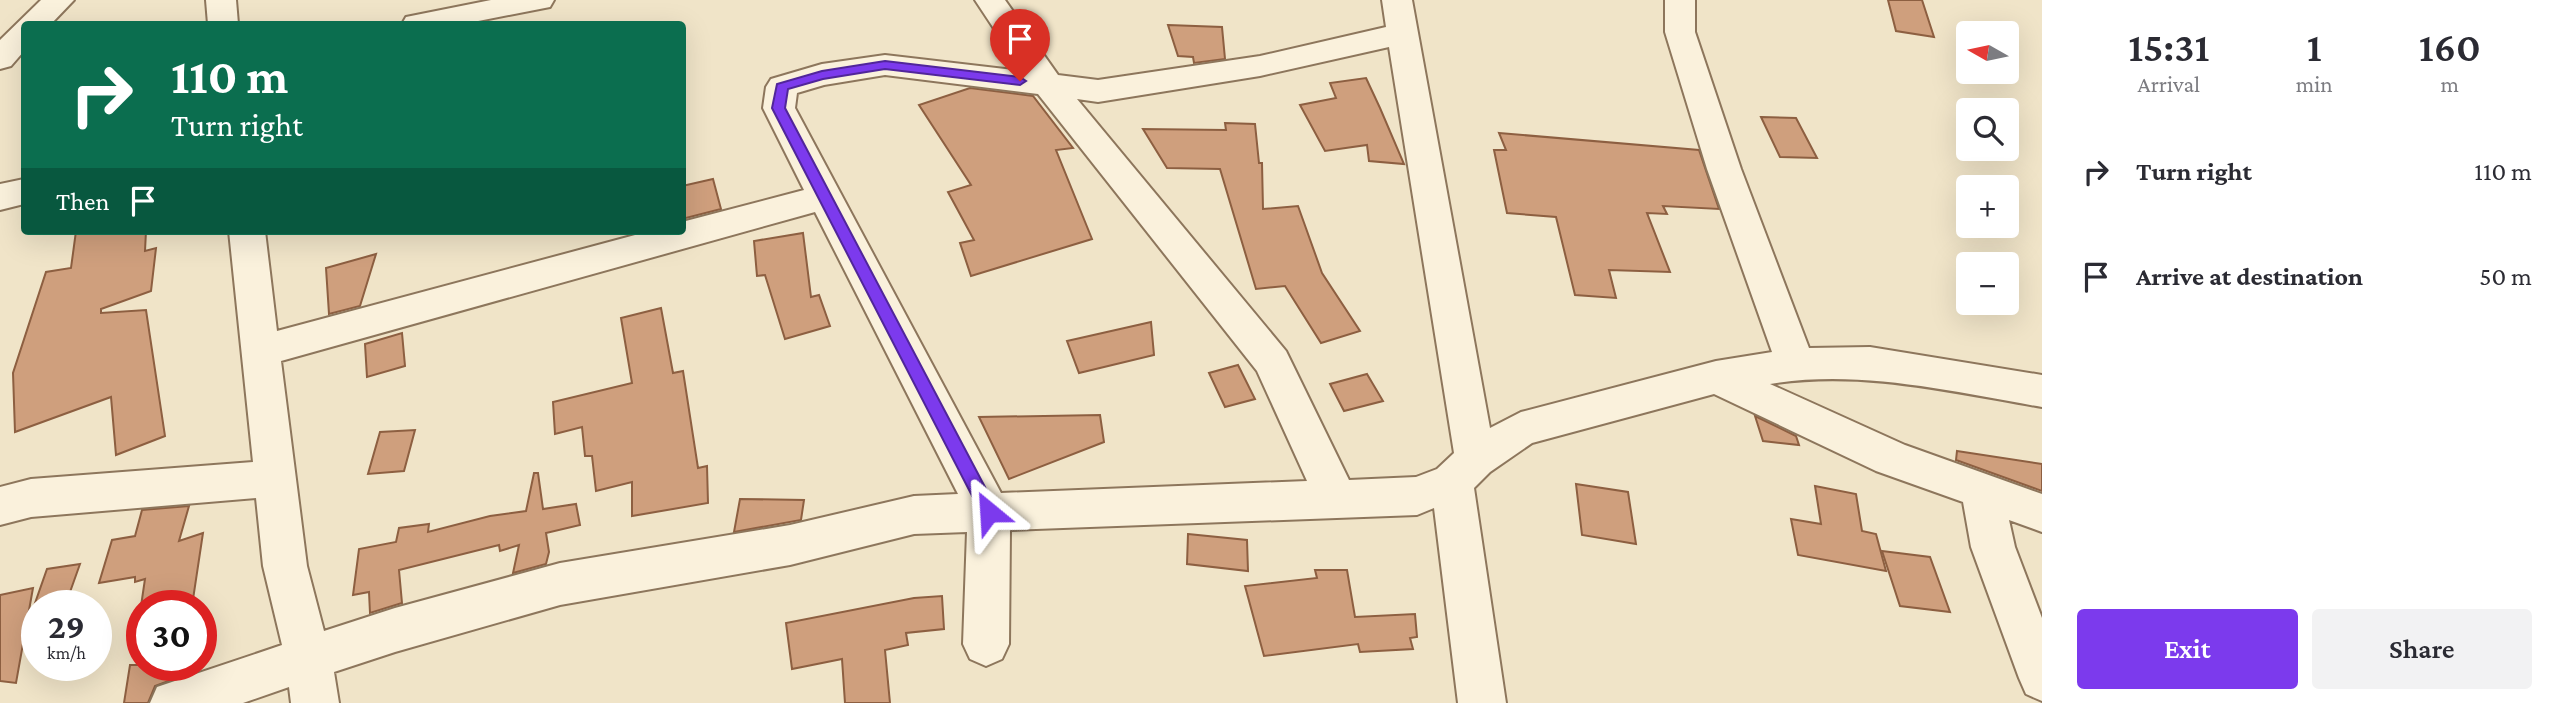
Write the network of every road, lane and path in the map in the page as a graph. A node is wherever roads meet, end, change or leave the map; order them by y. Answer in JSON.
{"nodes":[{"id":1,"x":59,"y":0,"type":"edge"},
{"id":2,"x":221,"y":0,"type":"edge"},
{"id":3,"x":539,"y":0,"type":"edge"},
{"id":4,"x":990,"y":0,"type":"edge"},
{"id":5,"x":1680,"y":0,"type":"edge"},
{"id":6,"x":1399,"y":17,"type":"edge"},
{"id":7,"x":36,"y":21,"type":"edge"},
{"id":8,"x":223,"y":21,"type":"edge"},
{"id":9,"x":432,"y":21,"type":"edge"},
{"id":10,"x":21,"y":35,"type":"edge"},
{"id":11,"x":0,"y":59,"type":"edge"},
{"id":12,"x":1047,"y":84,"type":"junction"},
{"id":13,"x":21,"y":193,"type":"edge"},
{"id":14,"x":0,"y":197,"type":"edge"},
{"id":15,"x":827,"y":197,"type":"junction"},
{"id":16,"x":247,"y":235,"type":"edge"},
{"id":17,"x":261,"y":351,"type":"junction"},
{"id":18,"x":1796,"y":364,"type":"junction"},
{"id":19,"x":1716,"y":377,"type":"junction"},
{"id":20,"x":2042,"y":391,"type":"edge"},
{"id":21,"x":1464,"y":470,"type":"junction"},
{"id":22,"x":276,"y":478,"type":"junction"},
{"id":23,"x":1981,"y":491,"type":"junction"},
{"id":24,"x":1336,"y":498,"type":"junction"},
{"id":25,"x":0,"y":506,"type":"edge"},
{"id":26,"x":989,"y":512,"type":"junction"},
{"id":27,"x":2042,"y":513,"type":"edge"},
{"id":28,"x":986,"y":643,"type":"dead end"},
{"id":29,"x":2042,"y":678,"type":"edge"},
{"id":30,"x":312,"y":681,"type":"edge"},
{"id":31,"x":174,"y":703,"type":"edge"},
{"id":32,"x":1482,"y":703,"type":"edge"}],
"edges":[{"from":1,"to":7,"type":"street"},
{"from":2,"to":8,"type":"street"},
{"from":3,"to":9,"type":"street"},
{"from":4,"to":12,"type":"street"},
{"from":5,"to":18,"type":"street"},
{"from":6,"to":12,"type":"street"},
{"from":6,"to":21,"type":"street"},
{"from":10,"to":11,"type":"street"},
{"from":12,"to":15,"type":"street"},
{"from":12,"to":24,"type":"street"},
{"from":13,"to":14,"type":"street"},
{"from":15,"to":17,"type":"street"},
{"from":15,"to":26,"type":"street"},
{"from":16,"to":17,"type":"street"},
{"from":17,"to":22,"type":"street"},
{"from":18,"to":19,"type":"street"},
{"from":18,"to":20,"type":"street"},
{"from":19,"to":21,"type":"street"},
{"from":19,"to":23,"type":"street"},
{"from":21,"to":24,"type":"street"},
{"from":21,"to":32,"type":"street"},
{"from":22,"to":25,"type":"street"},
{"from":22,"to":30,"type":"street"},
{"from":23,"to":27,"type":"street"},
{"from":23,"to":29,"type":"street"},
{"from":24,"to":26,"type":"street"},
{"from":26,"to":28,"type":"street"},
{"from":26,"to":30,"type":"street"},
{"from":30,"to":31,"type":"street"}]}
